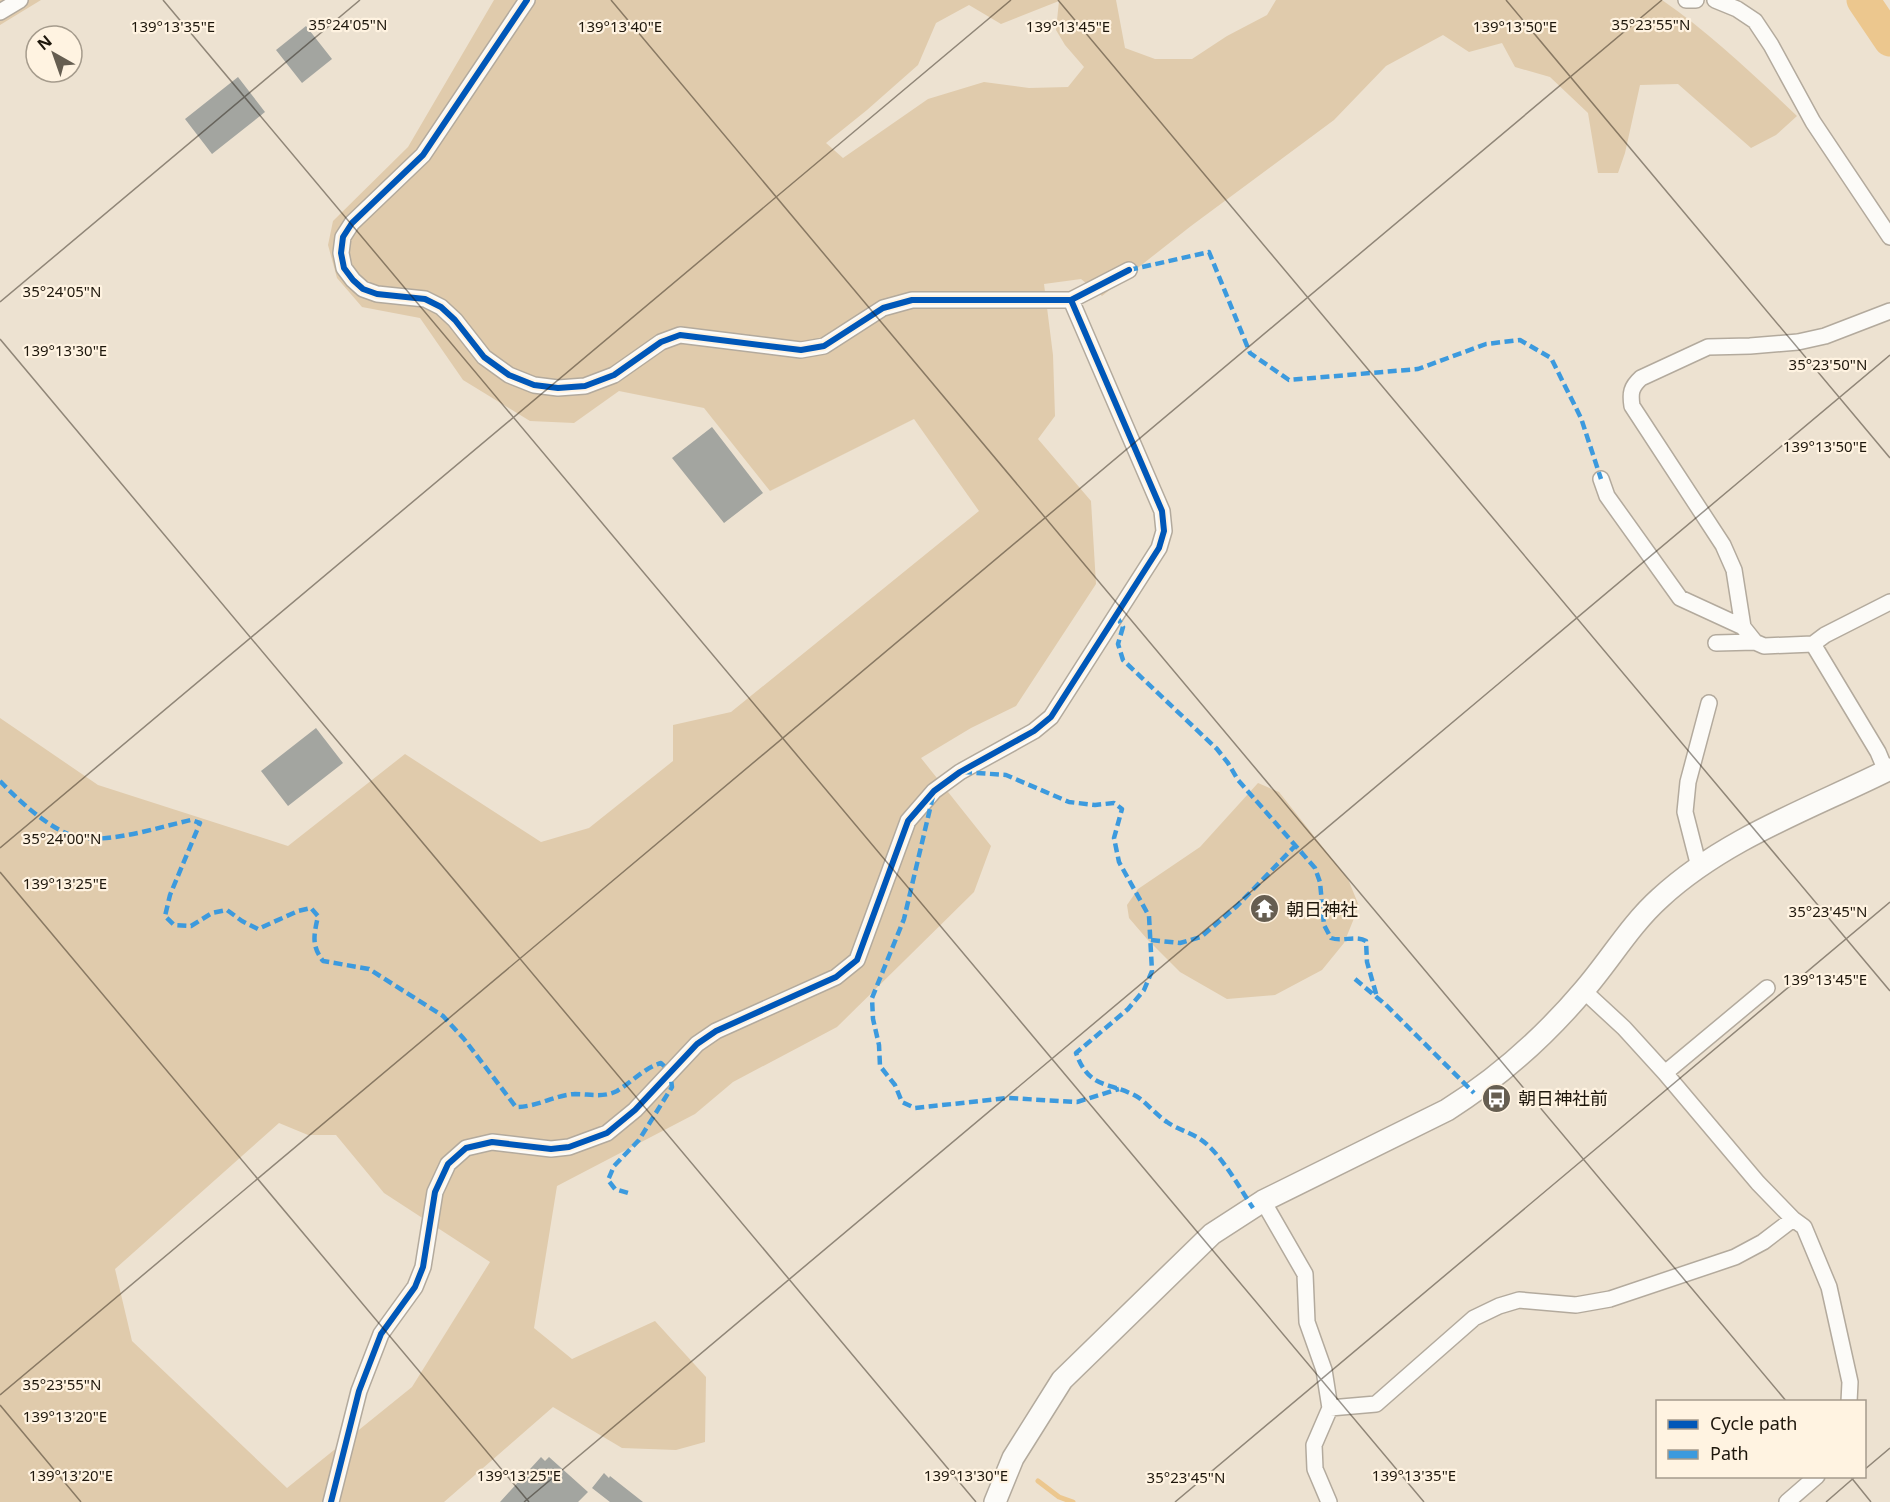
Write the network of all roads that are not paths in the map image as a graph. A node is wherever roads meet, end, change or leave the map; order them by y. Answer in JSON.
{"nodes":[{"id":1,"x":20,"y":0,"type":"edge"},
{"id":2,"x":526,"y":0,"type":"edge"},
{"id":3,"x":1686,"y":0,"type":"edge"},
{"id":4,"x":1696,"y":0,"type":"edge"},
{"id":5,"x":1715,"y":0,"type":"edge"},
{"id":6,"x":0,"y":12,"type":"edge"},
{"id":7,"x":1890,"y":237,"type":"edge"},
{"id":8,"x":1129,"y":270,"type":"dead end"},
{"id":9,"x":1071,"y":300,"type":"junction"},
{"id":10,"x":1890,"y":311,"type":"edge"},
{"id":11,"x":1601,"y":478,"type":"dead end"},
{"id":12,"x":1890,"y":602,"type":"edge"},
{"id":13,"x":1743,"y":627,"type":"junction"},
{"id":14,"x":1755,"y":642,"type":"junction"},
{"id":15,"x":1716,"y":643,"type":"dead end"},
{"id":16,"x":1814,"y":644,"type":"junction"},
{"id":17,"x":1709,"y":703,"type":"dead end"},
{"id":18,"x":1888,"y":770,"type":"edge"},
{"id":19,"x":1699,"y":867,"type":"junction"},
{"id":20,"x":1767,"y":988,"type":"dead end"},
{"id":21,"x":1584,"y":990,"type":"junction"},
{"id":22,"x":1665,"y":1073,"type":"junction"},
{"id":23,"x":1263,"y":1201,"type":"junction"},
{"id":24,"x":1793,"y":1219,"type":"junction"},
{"id":25,"x":1849,"y":1400,"type":"edge"},
{"id":26,"x":1330,"y":1408,"type":"junction"},
{"id":27,"x":1815,"y":1478,"type":"edge"},
{"id":28,"x":1792,"y":1500,"type":"edge"},
{"id":29,"x":331,"y":1502,"type":"edge"},
{"id":30,"x":995,"y":1502,"type":"edge"},
{"id":31,"x":1329,"y":1502,"type":"edge"}],
"edges":[{"from":1,"to":6,"type":"street"},
{"from":2,"to":9,"type":"street"},
{"from":3,"to":4,"type":"street"},
{"from":5,"to":7,"type":"street"},
{"from":8,"to":9,"type":"street"},
{"from":9,"to":29,"type":"street"},
{"from":10,"to":13,"type":"street"},
{"from":11,"to":13,"type":"street"},
{"from":12,"to":16,"type":"street"},
{"from":13,"to":14,"type":"street"},
{"from":14,"to":15,"type":"street"},
{"from":14,"to":16,"type":"street"},
{"from":16,"to":18,"type":"street"},
{"from":17,"to":19,"type":"street"},
{"from":18,"to":19,"type":"street"},
{"from":19,"to":21,"type":"street"},
{"from":20,"to":22,"type":"street"},
{"from":21,"to":22,"type":"street"},
{"from":21,"to":23,"type":"street"},
{"from":22,"to":24,"type":"street"},
{"from":23,"to":26,"type":"street"},
{"from":23,"to":30,"type":"street"},
{"from":24,"to":25,"type":"street"},
{"from":24,"to":26,"type":"street"},
{"from":26,"to":31,"type":"street"},
{"from":27,"to":28,"type":"street"}]}
